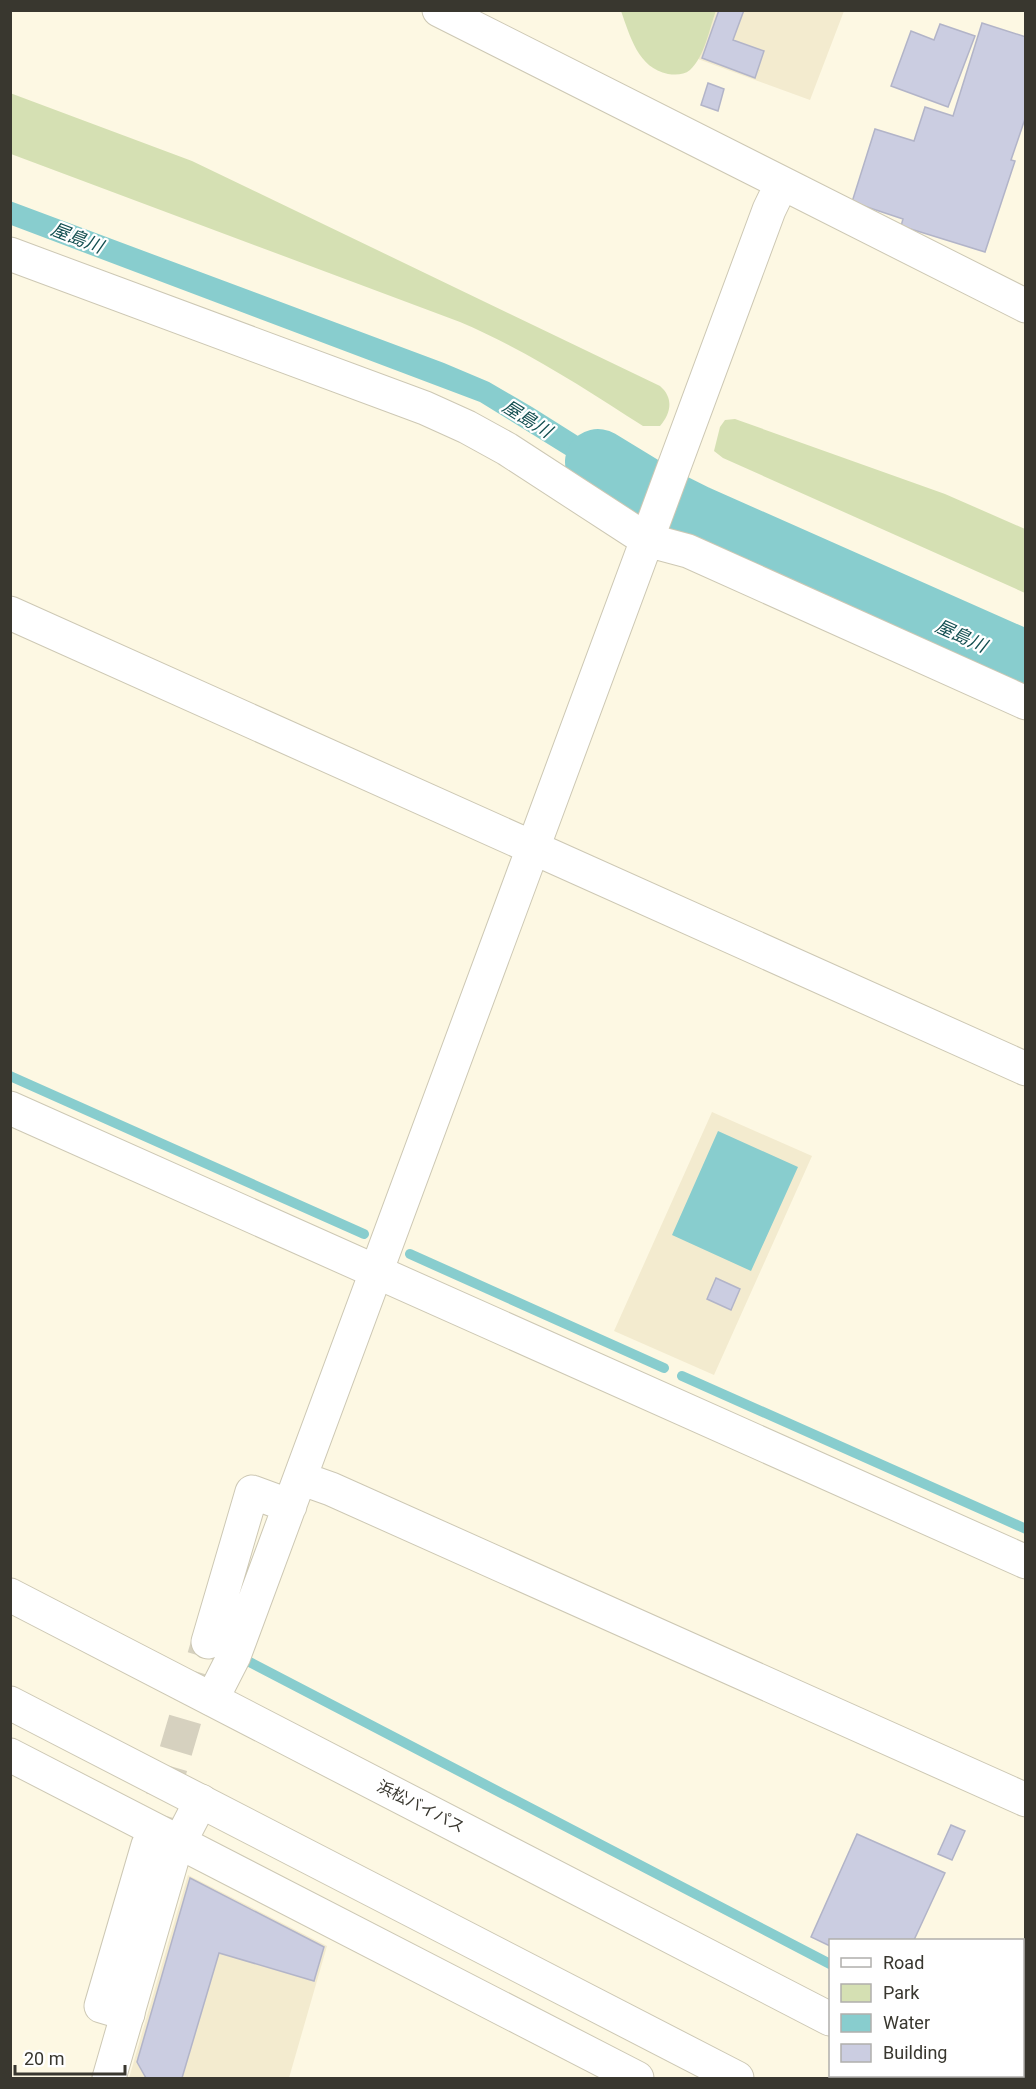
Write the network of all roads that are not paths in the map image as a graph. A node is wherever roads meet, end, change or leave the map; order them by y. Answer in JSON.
{"nodes":[{"id":1,"x":439,"y":10,"type":"edge"},
{"id":2,"x":781,"y":185,"type":"junction"},
{"id":3,"x":10,"y":254,"type":"edge"},
{"id":4,"x":1026,"y":306,"type":"edge"},
{"id":5,"x":650,"y":533,"type":"junction"},
{"id":6,"x":10,"y":613,"type":"edge"},
{"id":7,"x":1026,"y":703,"type":"edge"},
{"id":8,"x":534,"y":848,"type":"junction"},
{"id":9,"x":1026,"y":1069,"type":"edge"},
{"id":10,"x":10,"y":1108,"type":"edge"},
{"id":11,"x":376,"y":1272,"type":"junction"},
{"id":12,"x":295,"y":1492,"type":"junction"},
{"id":13,"x":1026,"y":1562,"type":"edge"},
{"id":14,"x":10,"y":1595,"type":"edge"},
{"id":15,"x":208,"y":1641,"type":"tunnel mouth"},
{"id":16,"x":212,"y":1699,"type":"junction"},
{"id":17,"x":10,"y":1703,"type":"edge"},
{"id":18,"x":10,"y":1755,"type":"edge"},
{"id":19,"x":1026,"y":1800,"type":"edge"},
{"id":20,"x":201,"y":1802,"type":"junction"},
{"id":21,"x":164,"y":1844,"type":"junction"},
{"id":22,"x":829,"y":2018,"type":"edge"},
{"id":23,"x":109,"y":2079,"type":"edge"},
{"id":24,"x":637,"y":2079,"type":"edge"},
{"id":25,"x":737,"y":2079,"type":"edge"}],
"edges":[{"from":1,"to":2,"type":"main road"},
{"from":2,"to":4,"type":"main road"},
{"from":2,"to":5,"type":"main road"},
{"from":3,"to":5,"type":"main road"},
{"from":5,"to":7,"type":"main road"},
{"from":5,"to":8,"type":"main road"},
{"from":6,"to":8,"type":"main road"},
{"from":8,"to":9,"type":"main road"},
{"from":8,"to":11,"type":"main road"},
{"from":10,"to":11,"type":"main road"},
{"from":11,"to":12,"type":"main road"},
{"from":11,"to":13,"type":"main road"},
{"from":12,"to":15,"type":"main road"},
{"from":12,"to":16,"type":"main road"},
{"from":12,"to":19,"type":"main road"},
{"from":14,"to":16,"type":"main road","name":"浜松バイパス"},
{"from":16,"to":22,"type":"main road","name":"浜松バイパス"},
{"from":17,"to":20,"type":"main road"},
{"from":18,"to":21,"type":"main road"},
{"from":20,"to":21,"type":"main road"},
{"from":20,"to":25,"type":"main road"},
{"from":21,"to":23,"type":"main road"},
{"from":21,"to":24,"type":"main road"}]}
